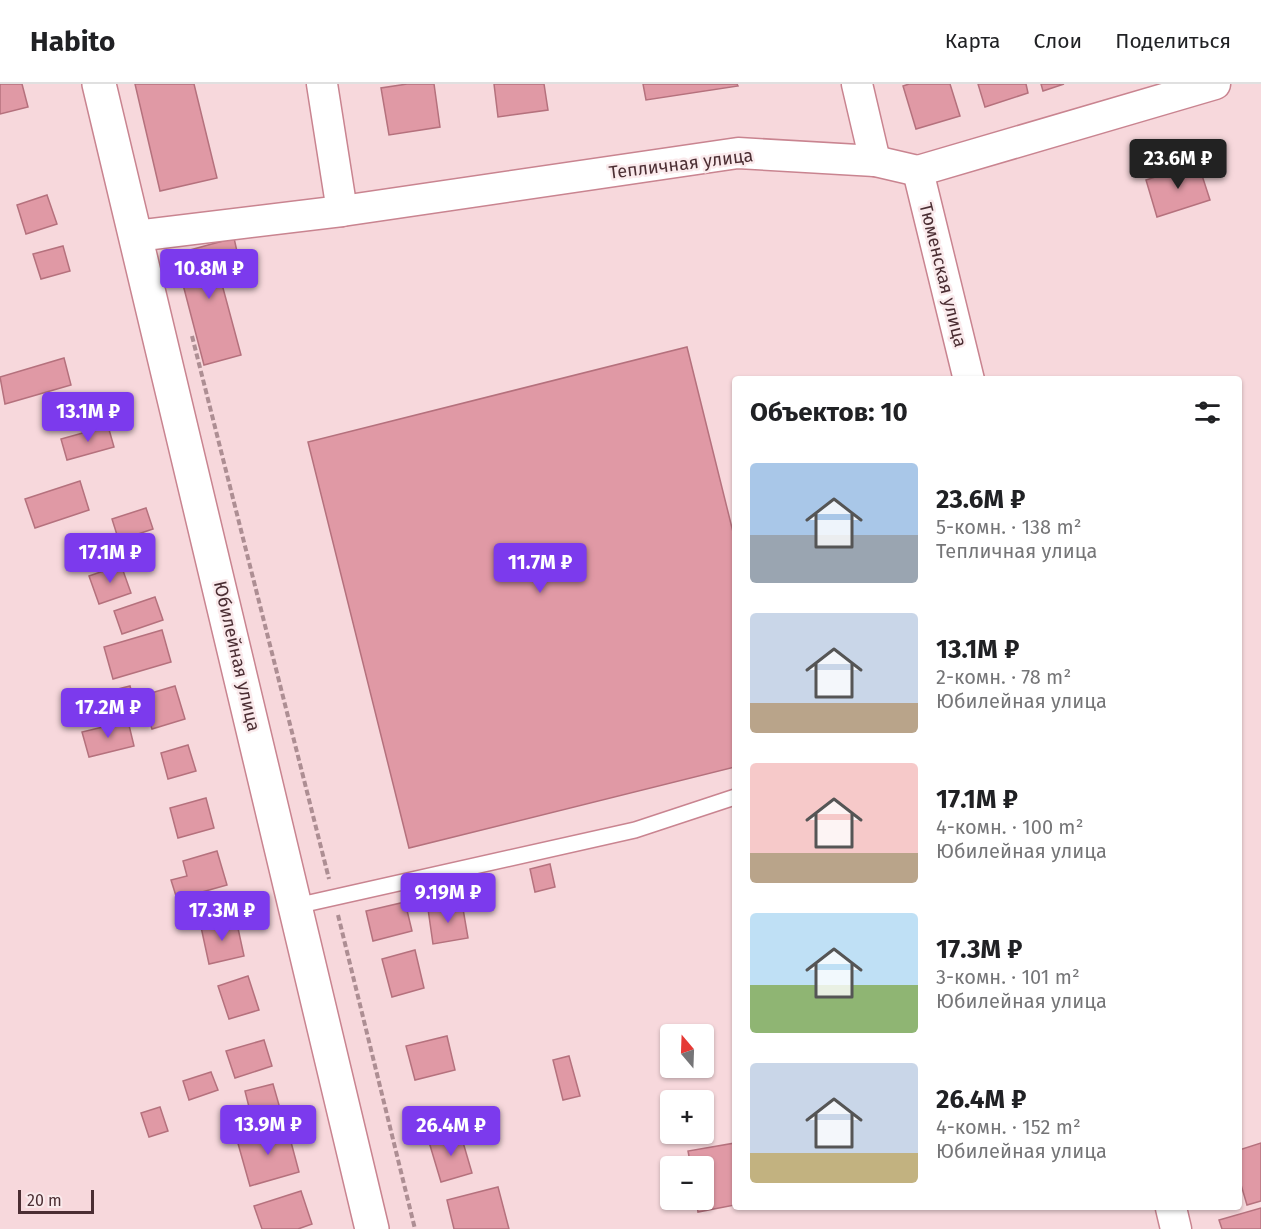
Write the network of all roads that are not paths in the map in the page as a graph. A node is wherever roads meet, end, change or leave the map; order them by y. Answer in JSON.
{"nodes":[{"id":1,"x":99,"y":84,"type":"edge"},
{"id":2,"x":322,"y":84,"type":"edge"},
{"id":3,"x":857,"y":84,"type":"edge"},
{"id":4,"x":1215,"y":84,"type":"edge"},
{"id":5,"x":875,"y":161,"type":"junction"},
{"id":6,"x":918,"y":171,"type":"junction"},
{"id":7,"x":342,"y":212,"type":"junction"},
{"id":8,"x":136,"y":236,"type":"junction"},
{"id":9,"x":968,"y":376,"type":"edge"},
{"id":10,"x":732,"y":798,"type":"edge"},
{"id":11,"x":296,"y":906,"type":"junction"},
{"id":12,"x":1171,"y":1210,"type":"edge"},
{"id":13,"x":372,"y":1229,"type":"edge"},
{"id":14,"x":1176,"y":1229,"type":"edge"}],
"edges":[{"from":1,"to":8,"type":"street","name":"Юбилейная улица"},
{"from":2,"to":7,"type":"street"},
{"from":3,"to":5,"type":"street"},
{"from":4,"to":6,"type":"street","name":"Тепличная улица"},
{"from":5,"to":6,"type":"street","name":"Тепличная улица"},
{"from":5,"to":7,"type":"street","name":"Тепличная улица"},
{"from":6,"to":9,"type":"street","name":"Тюменская улица"},
{"from":7,"to":8,"type":"street","name":"Тепличная улица"},
{"from":8,"to":11,"type":"street","name":"Юбилейная улица"},
{"from":10,"to":11,"type":"lane"},
{"from":11,"to":13,"type":"street","name":"Юбилейная улица"},
{"from":12,"to":14,"type":"street"}]}
